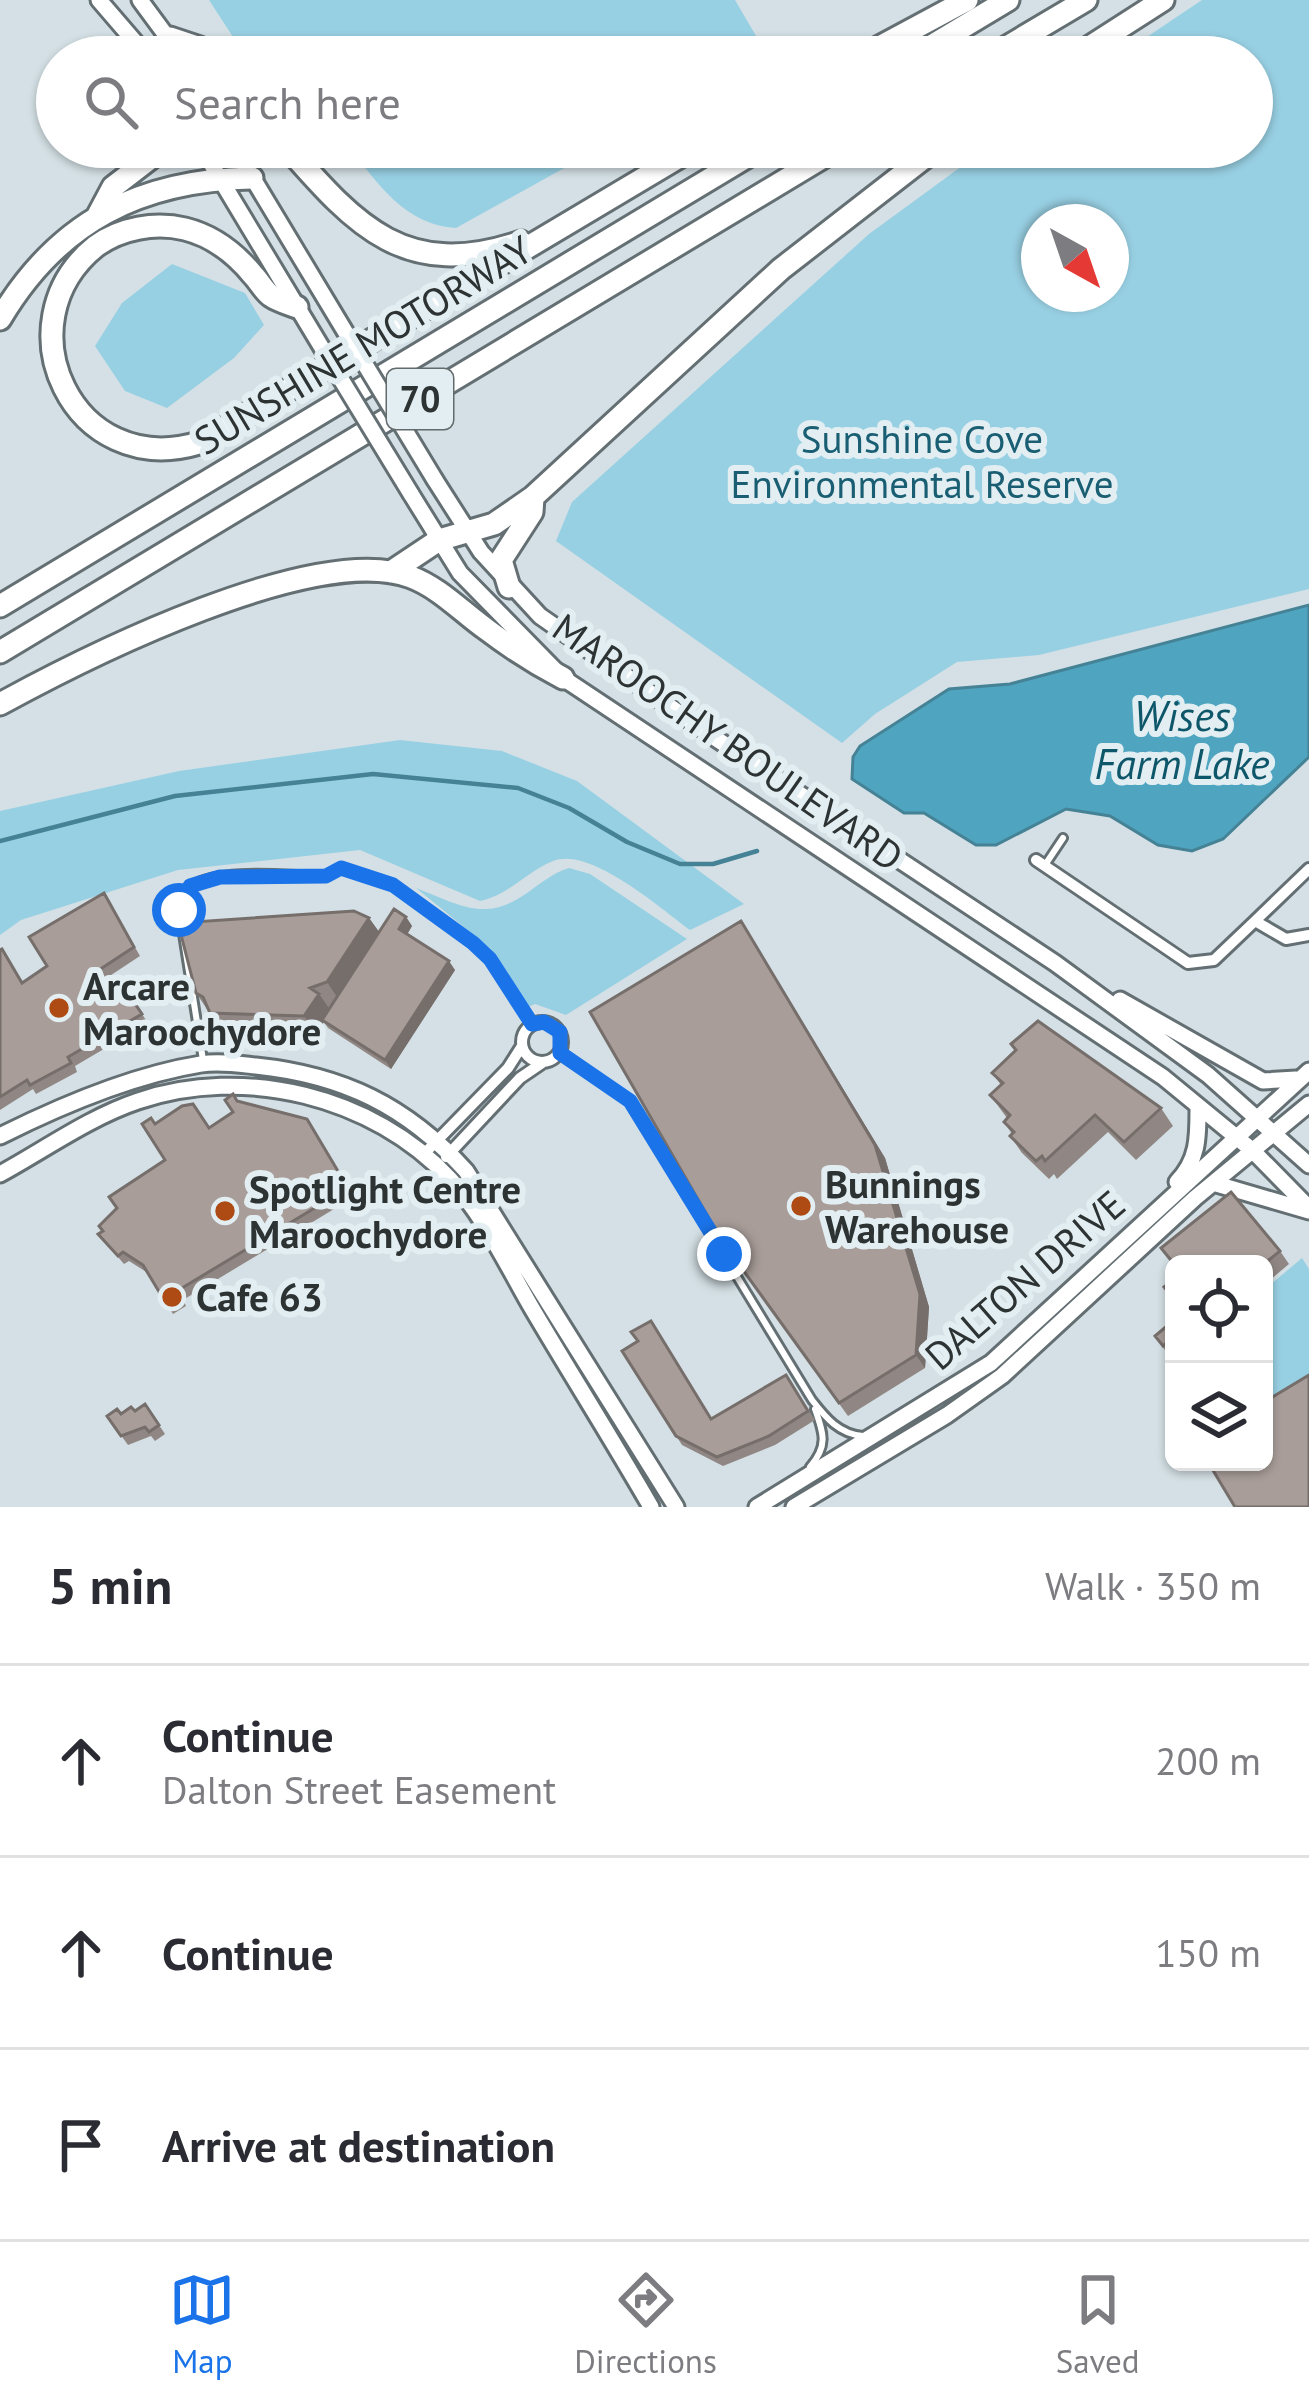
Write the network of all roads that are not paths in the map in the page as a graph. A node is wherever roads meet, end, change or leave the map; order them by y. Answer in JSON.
{"nodes":[{"id":1,"x":99,"y":0,"type":"edge"},
{"id":2,"x":140,"y":0,"type":"edge"},
{"id":3,"x":967,"y":0,"type":"edge"},
{"id":4,"x":1008,"y":0,"type":"edge"},
{"id":5,"x":1086,"y":0,"type":"edge"},
{"id":6,"x":1163,"y":0,"type":"edge"},
{"id":7,"x":130,"y":36,"type":"edge"},
{"id":8,"x":167,"y":36,"type":"edge"},
{"id":9,"x":900,"y":36,"type":"edge"},
{"id":10,"x":948,"y":36,"type":"edge"},
{"id":11,"x":1026,"y":36,"type":"edge"},
{"id":12,"x":1107,"y":36,"type":"edge"},
{"id":13,"x":138,"y":168,"type":"edge"},
{"id":14,"x":213,"y":168,"type":"edge"},
{"id":15,"x":246,"y":168,"type":"edge"},
{"id":16,"x":306,"y":168,"type":"edge"},
{"id":17,"x":660,"y":168,"type":"edge"},
{"id":18,"x":729,"y":168,"type":"edge"},
{"id":19,"x":805,"y":168,"type":"edge"},
{"id":20,"x":911,"y":168,"type":"edge"},
{"id":21,"x":252,"y":178,"type":"junction"},
{"id":22,"x":220,"y":179,"type":"junction"},
{"id":23,"x":96,"y":217,"type":"junction"},
{"id":24,"x":559,"y":228,"type":"junction"},
{"id":25,"x":297,"y":307,"type":"junction"},
{"id":26,"x":0,"y":319,"type":"edge"},
{"id":27,"x":532,"y":497,"type":"junction"},
{"id":28,"x":468,"y":533,"type":"junction"},
{"id":29,"x":440,"y":540,"type":"junction"},
{"id":30,"x":392,"y":572,"type":"junction"},
{"id":31,"x":509,"y":587,"type":"junction"},
{"id":32,"x":0,"y":606,"type":"edge"},
{"id":33,"x":0,"y":652,"type":"edge"},
{"id":34,"x":563,"y":678,"type":"junction"},
{"id":35,"x":0,"y":704,"type":"edge"},
{"id":36,"x":1063,"y":838,"type":"dead end"},
{"id":37,"x":1040,"y":864,"type":"joint"},
{"id":38,"x":1309,"y":869,"type":"edge"},
{"id":39,"x":1256,"y":921,"type":"junction"},
{"id":40,"x":1309,"y":935,"type":"edge"},
{"id":41,"x":1055,"y":962,"type":"junction"},
{"id":42,"x":529,"y":1019,"type":"junction"},
{"id":43,"x":522,"y":1046,"type":"junction"},
{"id":44,"x":560,"y":1053,"type":"junction"},
{"id":45,"x":204,"y":1063,"type":"junction"},
{"id":46,"x":542,"y":1063,"type":"junction"},
{"id":47,"x":1304,"y":1075,"type":"edge"},
{"id":48,"x":112,"y":1089,"type":"junction"},
{"id":49,"x":173,"y":1091,"type":"junction"},
{"id":50,"x":1309,"y":1104,"type":"edge"},
{"id":51,"x":1198,"y":1106,"type":"junction"},
{"id":52,"x":1258,"y":1117,"type":"junction"},
{"id":53,"x":3,"y":1129,"type":"edge"},
{"id":54,"x":1275,"y":1132,"type":"junction"},
{"id":55,"x":435,"y":1139,"type":"junction"},
{"id":56,"x":1237,"y":1139,"type":"junction"},
{"id":57,"x":1252,"y":1150,"type":"junction"},
{"id":58,"x":450,"y":1153,"type":"junction"},
{"id":59,"x":424,"y":1154,"type":"junction"},
{"id":60,"x":1309,"y":1165,"type":"edge"},
{"id":61,"x":438,"y":1167,"type":"junction"},
{"id":62,"x":0,"y":1174,"type":"edge"},
{"id":63,"x":1213,"y":1183,"type":"junction"},
{"id":64,"x":1309,"y":1210,"type":"edge"},
{"id":65,"x":1099,"y":1260,"type":"junction"},
{"id":66,"x":812,"y":1400,"type":"junction"},
{"id":67,"x":874,"y":1437,"type":"junction"},
{"id":68,"x":791,"y":1489,"type":"junction"},
{"id":69,"x":651,"y":1507,"type":"edge"},
{"id":70,"x":676,"y":1507,"type":"edge"},
{"id":71,"x":757,"y":1507,"type":"edge"},
{"id":72,"x":794,"y":1507,"type":"edge"}],
"edges":[{"from":1,"to":7,"type":"main road"},
{"from":2,"to":8,"type":"main road"},
{"from":3,"to":9,"type":"highway"},
{"from":4,"to":10,"type":"highway"},
{"from":5,"to":11,"type":"highway"},
{"from":6,"to":12,"type":"highway"},
{"from":13,"to":23,"type":"highway"},
{"from":14,"to":22,"type":"main road","name":"MAROOCHY BOULEVARD"},
{"from":15,"to":21,"type":"main road","name":"MAROOCHY BOULEVARD"},
{"from":16,"to":24,"type":"highway"},
{"from":17,"to":24,"type":"highway"},
{"from":18,"to":32,"type":"highway","name":"SUNSHINE MOTORWAY","number":"70"},
{"from":19,"to":33,"type":"highway","name":"SUNSHINE MOTORWAY","number":"70"},
{"from":20,"to":27,"type":"highway"},
{"from":21,"to":22,"type":"highway"},
{"from":21,"to":28,"type":"main road","name":"MAROOCHY BOULEVARD","bridge":true},
{"from":22,"to":23,"type":"highway"},
{"from":22,"to":25,"type":"main road","name":"MAROOCHY BOULEVARD"},
{"from":23,"to":26,"type":"highway"},
{"from":24,"to":25,"type":"highway"},
{"from":25,"to":29,"type":"main road","name":"MAROOCHY BOULEVARD","bridge":true},
{"from":27,"to":28,"type":"highway"},
{"from":27,"to":31,"type":"highway"},
{"from":28,"to":29,"type":"highway"},
{"from":28,"to":31,"type":"main road","name":"MAROOCHY BOULEVARD"},
{"from":29,"to":30,"type":"highway"},
{"from":29,"to":34,"type":"main road","name":"MAROOCHY BOULEVARD"},
{"from":30,"to":34,"type":"highway"},
{"from":30,"to":35,"type":"highway"},
{"from":31,"to":41,"type":"main road","name":"MAROOCHY BOULEVARD"},
{"from":34,"to":51,"type":"main road","name":"MAROOCHY BOULEVARD"},
{"from":36,"to":37,"type":"lane"},
{"from":37,"to":39,"type":"street"},
{"from":38,"to":39,"type":"street"},
{"from":39,"to":40,"type":"street"},
{"from":41,"to":47,"type":"main road"},
{"from":41,"to":52,"type":"main road","name":"MAROOCHY BOULEVARD"},
{"from":42,"to":43,"type":"street"},
{"from":42,"to":44,"type":"street"},
{"from":42,"to":45,"type":"lane"},
{"from":43,"to":46,"type":"street"},
{"from":43,"to":55,"type":"street"},
{"from":44,"to":46,"type":"street"},
{"from":44,"to":66,"type":"lane"},
{"from":45,"to":48,"type":"main road"},
{"from":45,"to":55,"type":"main road"},
{"from":46,"to":58,"type":"street"},
{"from":47,"to":52,"type":"main road","name":"DALTON DRIVE"},
{"from":48,"to":49,"type":"main road"},
{"from":48,"to":53,"type":"main road"},
{"from":49,"to":59,"type":"main road"},
{"from":49,"to":62,"type":"main road"},
{"from":50,"to":54,"type":"main road","name":"DALTON DRIVE"},
{"from":51,"to":56,"type":"main road","name":"MAROOCHY BOULEVARD"},
{"from":51,"to":65,"type":"main road"},
{"from":52,"to":54,"type":"main road","name":"MAROOCHY BOULEVARD"},
{"from":52,"to":56,"type":"main road","name":"DALTON DRIVE"},
{"from":54,"to":57,"type":"main road","name":"DALTON DRIVE"},
{"from":54,"to":60,"type":"main road","name":"MAROOCHY BOULEVARD"},
{"from":55,"to":58,"type":"main road"},
{"from":55,"to":59,"type":"street"},
{"from":56,"to":57,"type":"main road","name":"MAROOCHY BOULEVARD"},
{"from":56,"to":65,"type":"main road","name":"DALTON DRIVE"},
{"from":57,"to":63,"type":"main road","name":"DALTON DRIVE"},
{"from":57,"to":64,"type":"main road","name":"MAROOCHY BOULEVARD"},
{"from":58,"to":61,"type":"street"},
{"from":58,"to":70,"type":"main road"},
{"from":59,"to":61,"type":"main road"},
{"from":61,"to":69,"type":"main road"},
{"from":63,"to":64,"type":"main road"},
{"from":63,"to":72,"type":"main road","name":"DALTON DRIVE"},
{"from":65,"to":67,"type":"main road","name":"DALTON DRIVE"},
{"from":66,"to":67,"type":"lane"},
{"from":66,"to":68,"type":"lane"},
{"from":67,"to":68,"type":"main road","name":"DALTON DRIVE"},
{"from":68,"to":71,"type":"main road","name":"DALTON DRIVE"}]}
